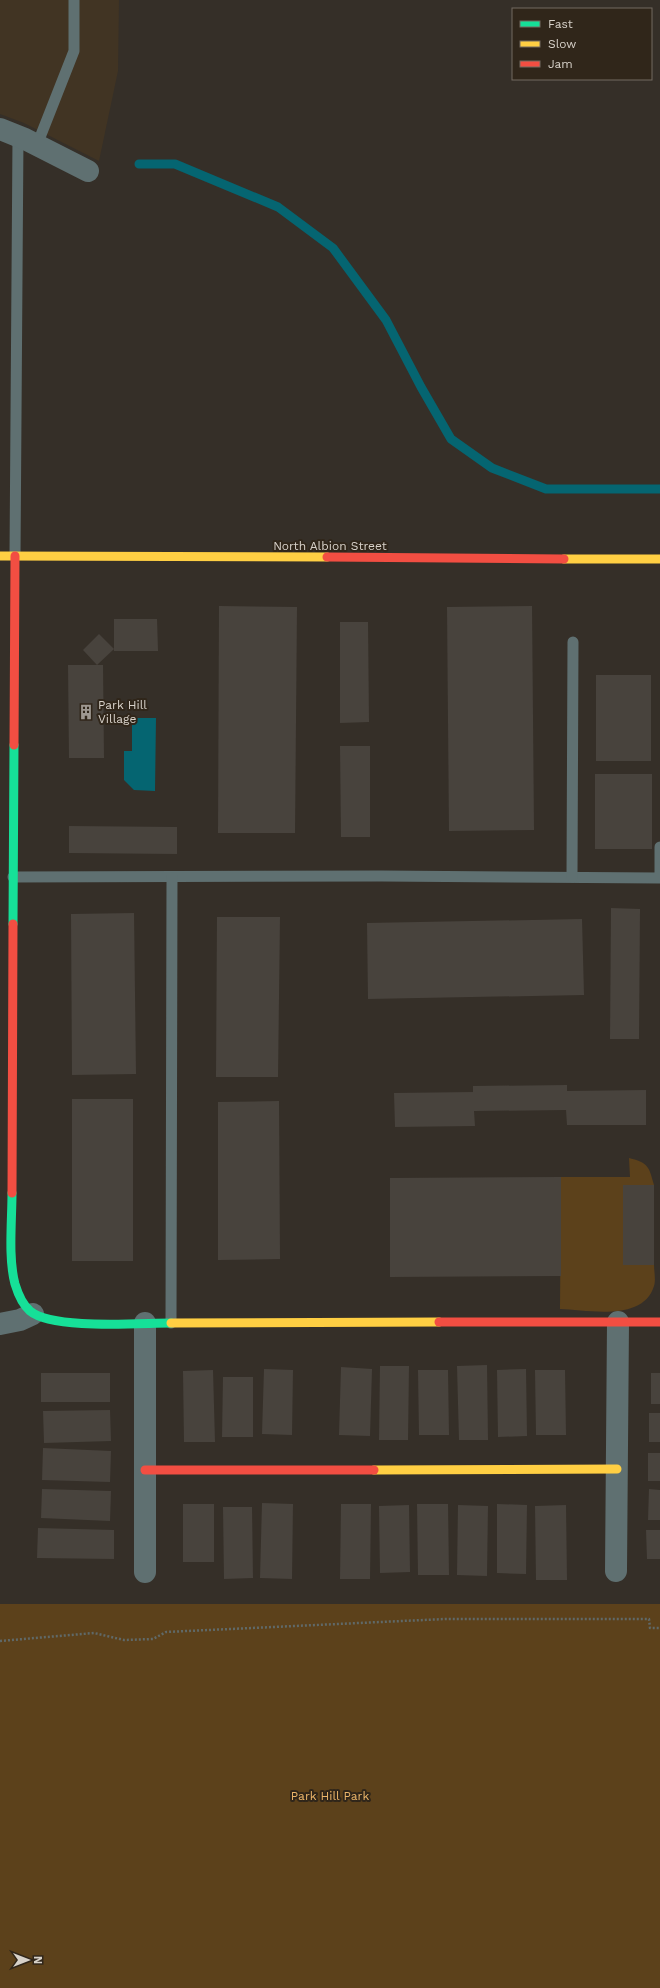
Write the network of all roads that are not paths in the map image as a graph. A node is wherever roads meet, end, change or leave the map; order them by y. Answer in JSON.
{"nodes":[{"id":1,"x":74,"y":0,"type":"edge"},
{"id":2,"x":18,"y":137,"type":"edge"},
{"id":3,"x":88,"y":171,"type":"dead end"},
{"id":4,"x":0,"y":556,"type":"edge"},
{"id":5,"x":15,"y":556,"type":"junction"},
{"id":6,"x":660,"y":559,"type":"edge"},
{"id":7,"x":573,"y":642,"type":"dead end"},
{"id":8,"x":660,"y":847,"type":"edge"},
{"id":9,"x":13,"y":877,"type":"junction"},
{"id":10,"x":572,"y":877,"type":"junction"},
{"id":11,"x":172,"y":878,"type":"junction"},
{"id":12,"x":33,"y":1314,"type":"junction"},
{"id":13,"x":618,"y":1322,"type":"junction"},
{"id":14,"x":660,"y":1322,"type":"edge"},
{"id":15,"x":145,"y":1323,"type":"junction"},
{"id":16,"x":171,"y":1323,"type":"junction"},
{"id":17,"x":0,"y":1324,"type":"edge"},
{"id":18,"x":617,"y":1469,"type":"junction"},
{"id":19,"x":145,"y":1470,"type":"junction"},
{"id":20,"x":616,"y":1571,"type":"dead end"},
{"id":21,"x":145,"y":1572,"type":"dead end"}],
"edges":[{"from":1,"to":2,"type":"lane"},
{"from":2,"to":3,"type":"street"},
{"from":2,"to":5,"type":"lane"},
{"from":4,"to":5,"type":"street","name":"North Albion Street"},
{"from":5,"to":6,"type":"street","name":"North Albion Street"},
{"from":5,"to":9,"type":"street"},
{"from":7,"to":10,"type":"lane"},
{"from":8,"to":10,"type":"lane"},
{"from":9,"to":11,"type":"lane"},
{"from":9,"to":12,"type":"street"},
{"from":10,"to":11,"type":"lane"},
{"from":11,"to":16,"type":"lane"},
{"from":12,"to":15,"type":"street"},
{"from":12,"to":17,"type":"street"},
{"from":13,"to":14,"type":"street"},
{"from":13,"to":16,"type":"street"},
{"from":13,"to":18,"type":"street"},
{"from":15,"to":16,"type":"street"},
{"from":15,"to":19,"type":"street"},
{"from":18,"to":19,"type":"street"},
{"from":18,"to":20,"type":"street"},
{"from":19,"to":21,"type":"street"}]}
